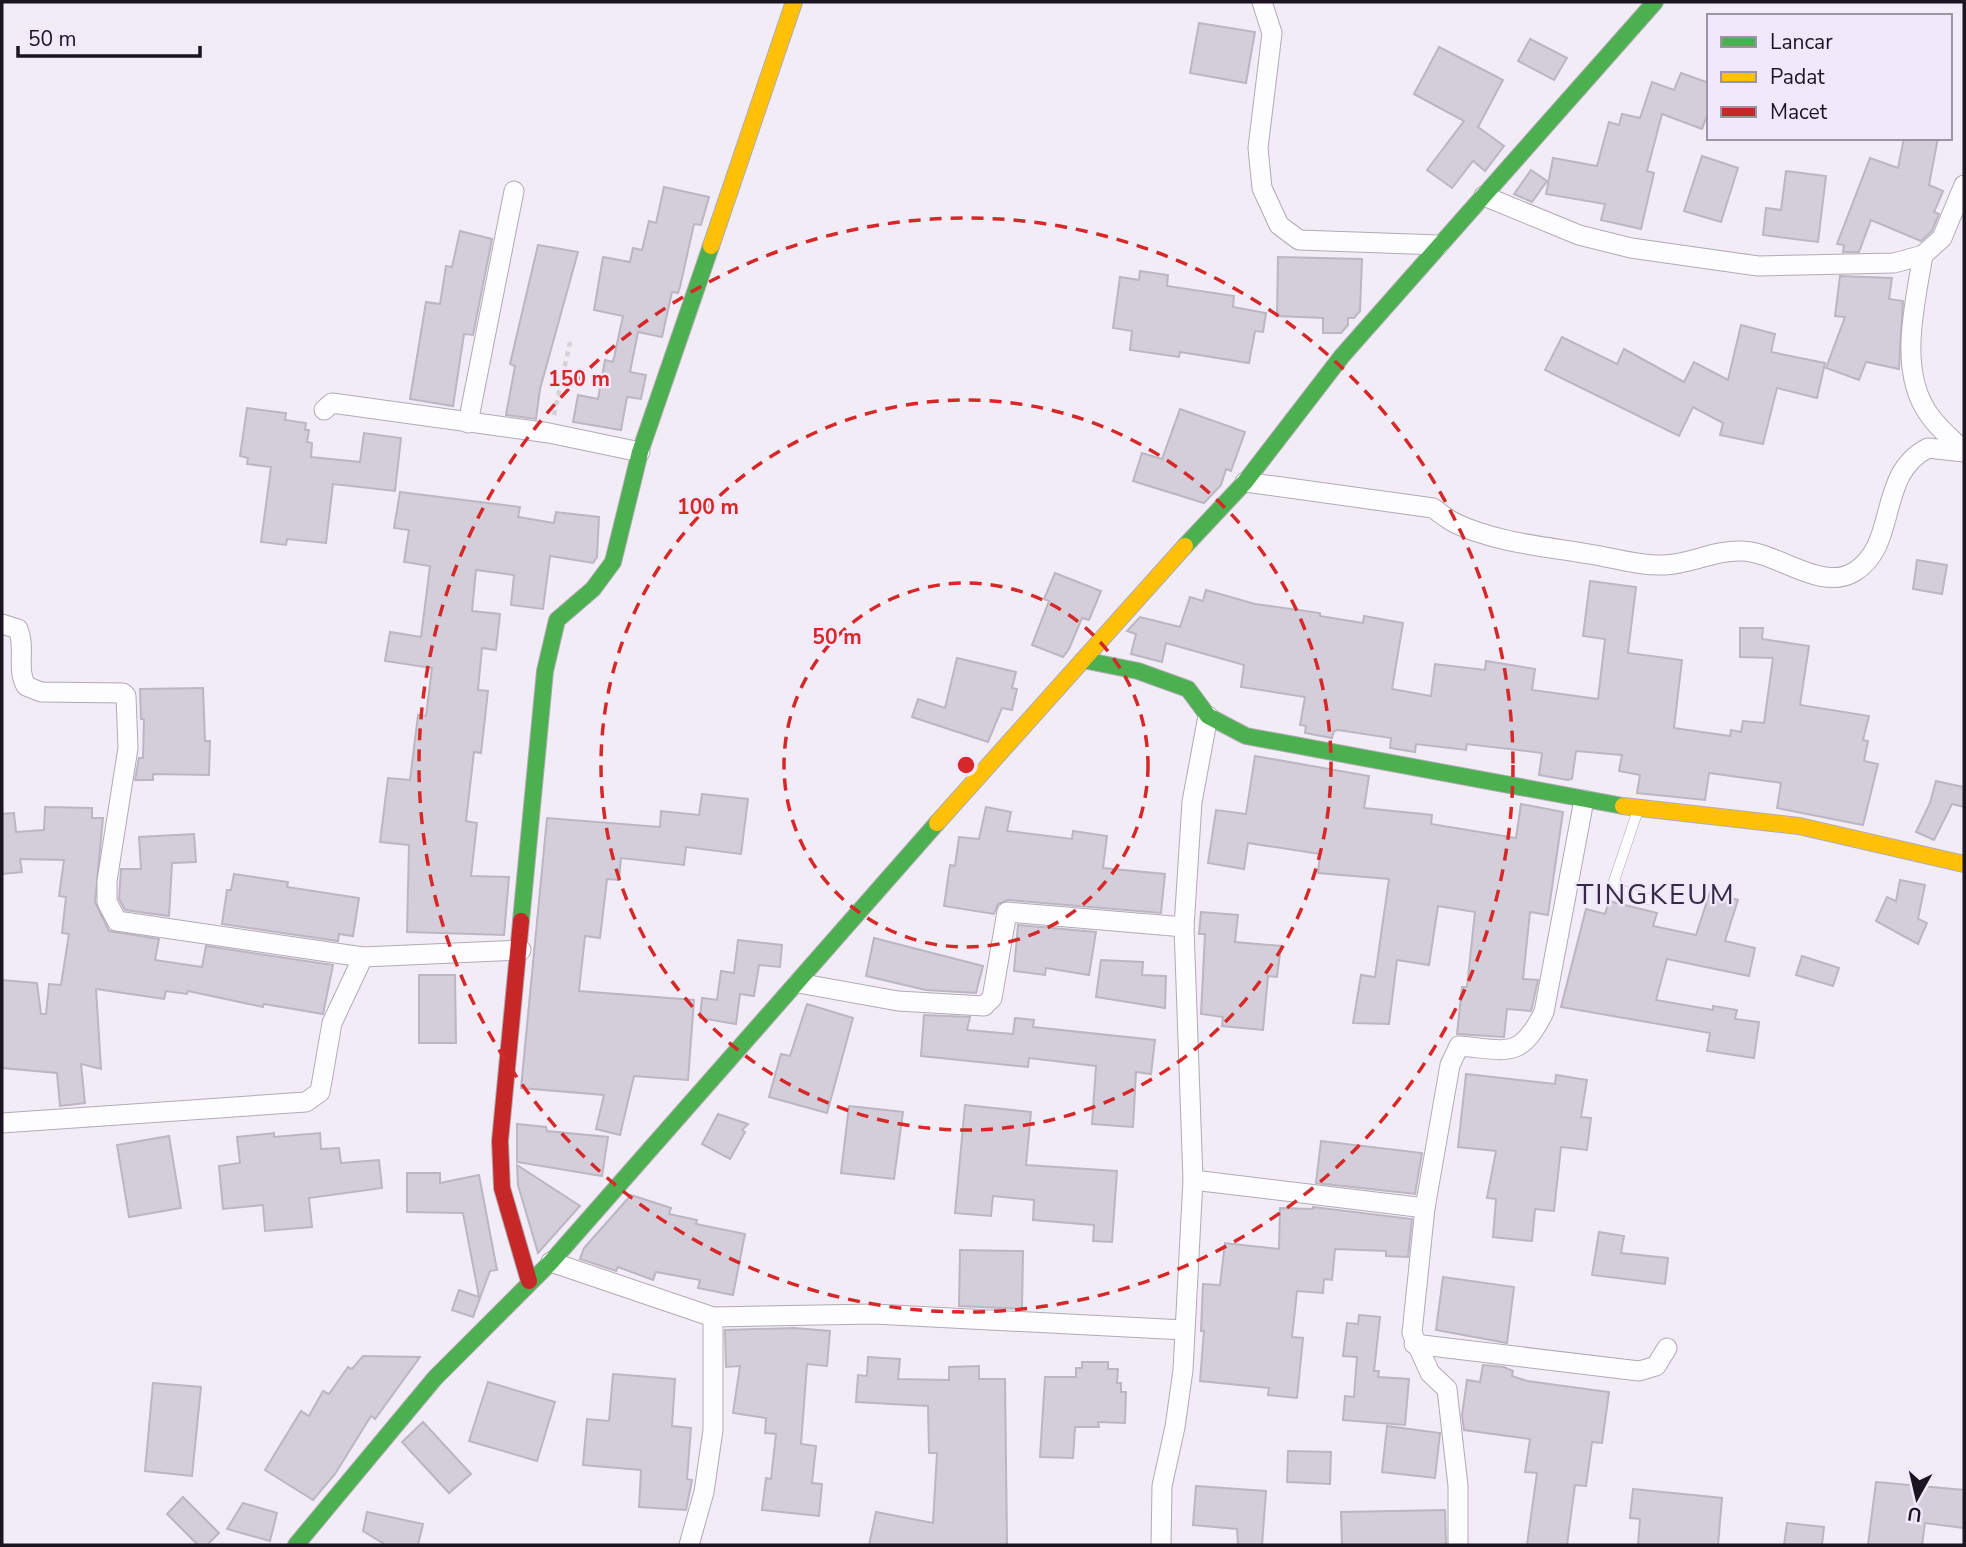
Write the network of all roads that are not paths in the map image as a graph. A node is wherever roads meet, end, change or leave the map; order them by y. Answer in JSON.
{"nodes":[{"id":1,"x":794,"y":2,"type":"edge"},
{"id":2,"x":1262,"y":2,"type":"edge"},
{"id":3,"x":1655,"y":2,"type":"edge"},
{"id":4,"x":1964,"y":185,"type":"edge"},
{"id":5,"x":514,"y":191,"type":"dead end"},
{"id":6,"x":1484,"y":196,"type":"junction"},
{"id":7,"x":1440,"y":245,"type":"junction"},
{"id":8,"x":1923,"y":255,"type":"junction"},
{"id":9,"x":324,"y":410,"type":"dead end"},
{"id":10,"x":468,"y":423,"type":"junction"},
{"id":11,"x":640,"y":452,"type":"junction"},
{"id":12,"x":1964,"y":452,"type":"edge"},
{"id":13,"x":1245,"y":482,"type":"junction"},
{"id":14,"x":2,"y":624,"type":"edge"},
{"id":15,"x":1083,"y":660,"type":"junction"},
{"id":16,"x":1208,"y":716,"type":"junction"},
{"id":17,"x":1584,"y":800,"type":"junction"},
{"id":18,"x":1638,"y":809,"type":"junction"},
{"id":19,"x":1964,"y":860,"type":"edge"},
{"id":20,"x":1651,"y":900,"type":"dead end"},
{"id":21,"x":1184,"y":927,"type":"junction"},
{"id":22,"x":521,"y":950,"type":"junction"},
{"id":23,"x":363,"y":957,"type":"junction"},
{"id":24,"x":798,"y":983,"type":"junction"},
{"id":25,"x":2,"y":1123,"type":"edge"},
{"id":26,"x":1193,"y":1180,"type":"junction"},
{"id":27,"x":1425,"y":1208,"type":"junction"},
{"id":28,"x":551,"y":1262,"type":"junction"},
{"id":29,"x":530,"y":1282,"type":"junction"},
{"id":30,"x":713,"y":1317,"type":"junction"},
{"id":31,"x":1184,"y":1330,"type":"junction"},
{"id":32,"x":1414,"y":1344,"type":"junction"},
{"id":33,"x":1667,"y":1348,"type":"dead end"},
{"id":34,"x":296,"y":1545,"type":"edge"},
{"id":35,"x":689,"y":1545,"type":"edge"},
{"id":36,"x":1161,"y":1545,"type":"edge"},
{"id":37,"x":1458,"y":1545,"type":"edge"}],
"edges":[{"from":1,"to":11,"type":"street"},
{"from":2,"to":7,"type":"street"},
{"from":3,"to":6,"type":"street"},
{"from":4,"to":8,"type":"street"},
{"from":5,"to":10,"type":"street"},
{"from":6,"to":7,"type":"street"},
{"from":6,"to":8,"type":"street"},
{"from":7,"to":13,"type":"street"},
{"from":8,"to":12,"type":"street"},
{"from":9,"to":10,"type":"street"},
{"from":10,"to":11,"type":"street"},
{"from":11,"to":22,"type":"street"},
{"from":12,"to":13,"type":"street"},
{"from":13,"to":15,"type":"street"},
{"from":14,"to":23,"type":"street"},
{"from":15,"to":16,"type":"street"},
{"from":15,"to":24,"type":"street"},
{"from":16,"to":17,"type":"street"},
{"from":16,"to":21,"type":"street"},
{"from":17,"to":18,"type":"street"},
{"from":17,"to":27,"type":"street"},
{"from":18,"to":19,"type":"street"},
{"from":18,"to":20,"type":"lane"},
{"from":21,"to":24,"type":"street"},
{"from":21,"to":26,"type":"street"},
{"from":22,"to":23,"type":"street"},
{"from":22,"to":29,"type":"street"},
{"from":23,"to":25,"type":"street"},
{"from":24,"to":28,"type":"street"},
{"from":26,"to":27,"type":"street"},
{"from":26,"to":31,"type":"street"},
{"from":27,"to":32,"type":"street"},
{"from":28,"to":29,"type":"street"},
{"from":28,"to":30,"type":"street"},
{"from":29,"to":34,"type":"street"},
{"from":30,"to":31,"type":"street"},
{"from":30,"to":35,"type":"street"},
{"from":31,"to":36,"type":"street"},
{"from":32,"to":33,"type":"street"},
{"from":32,"to":37,"type":"street"}]}
